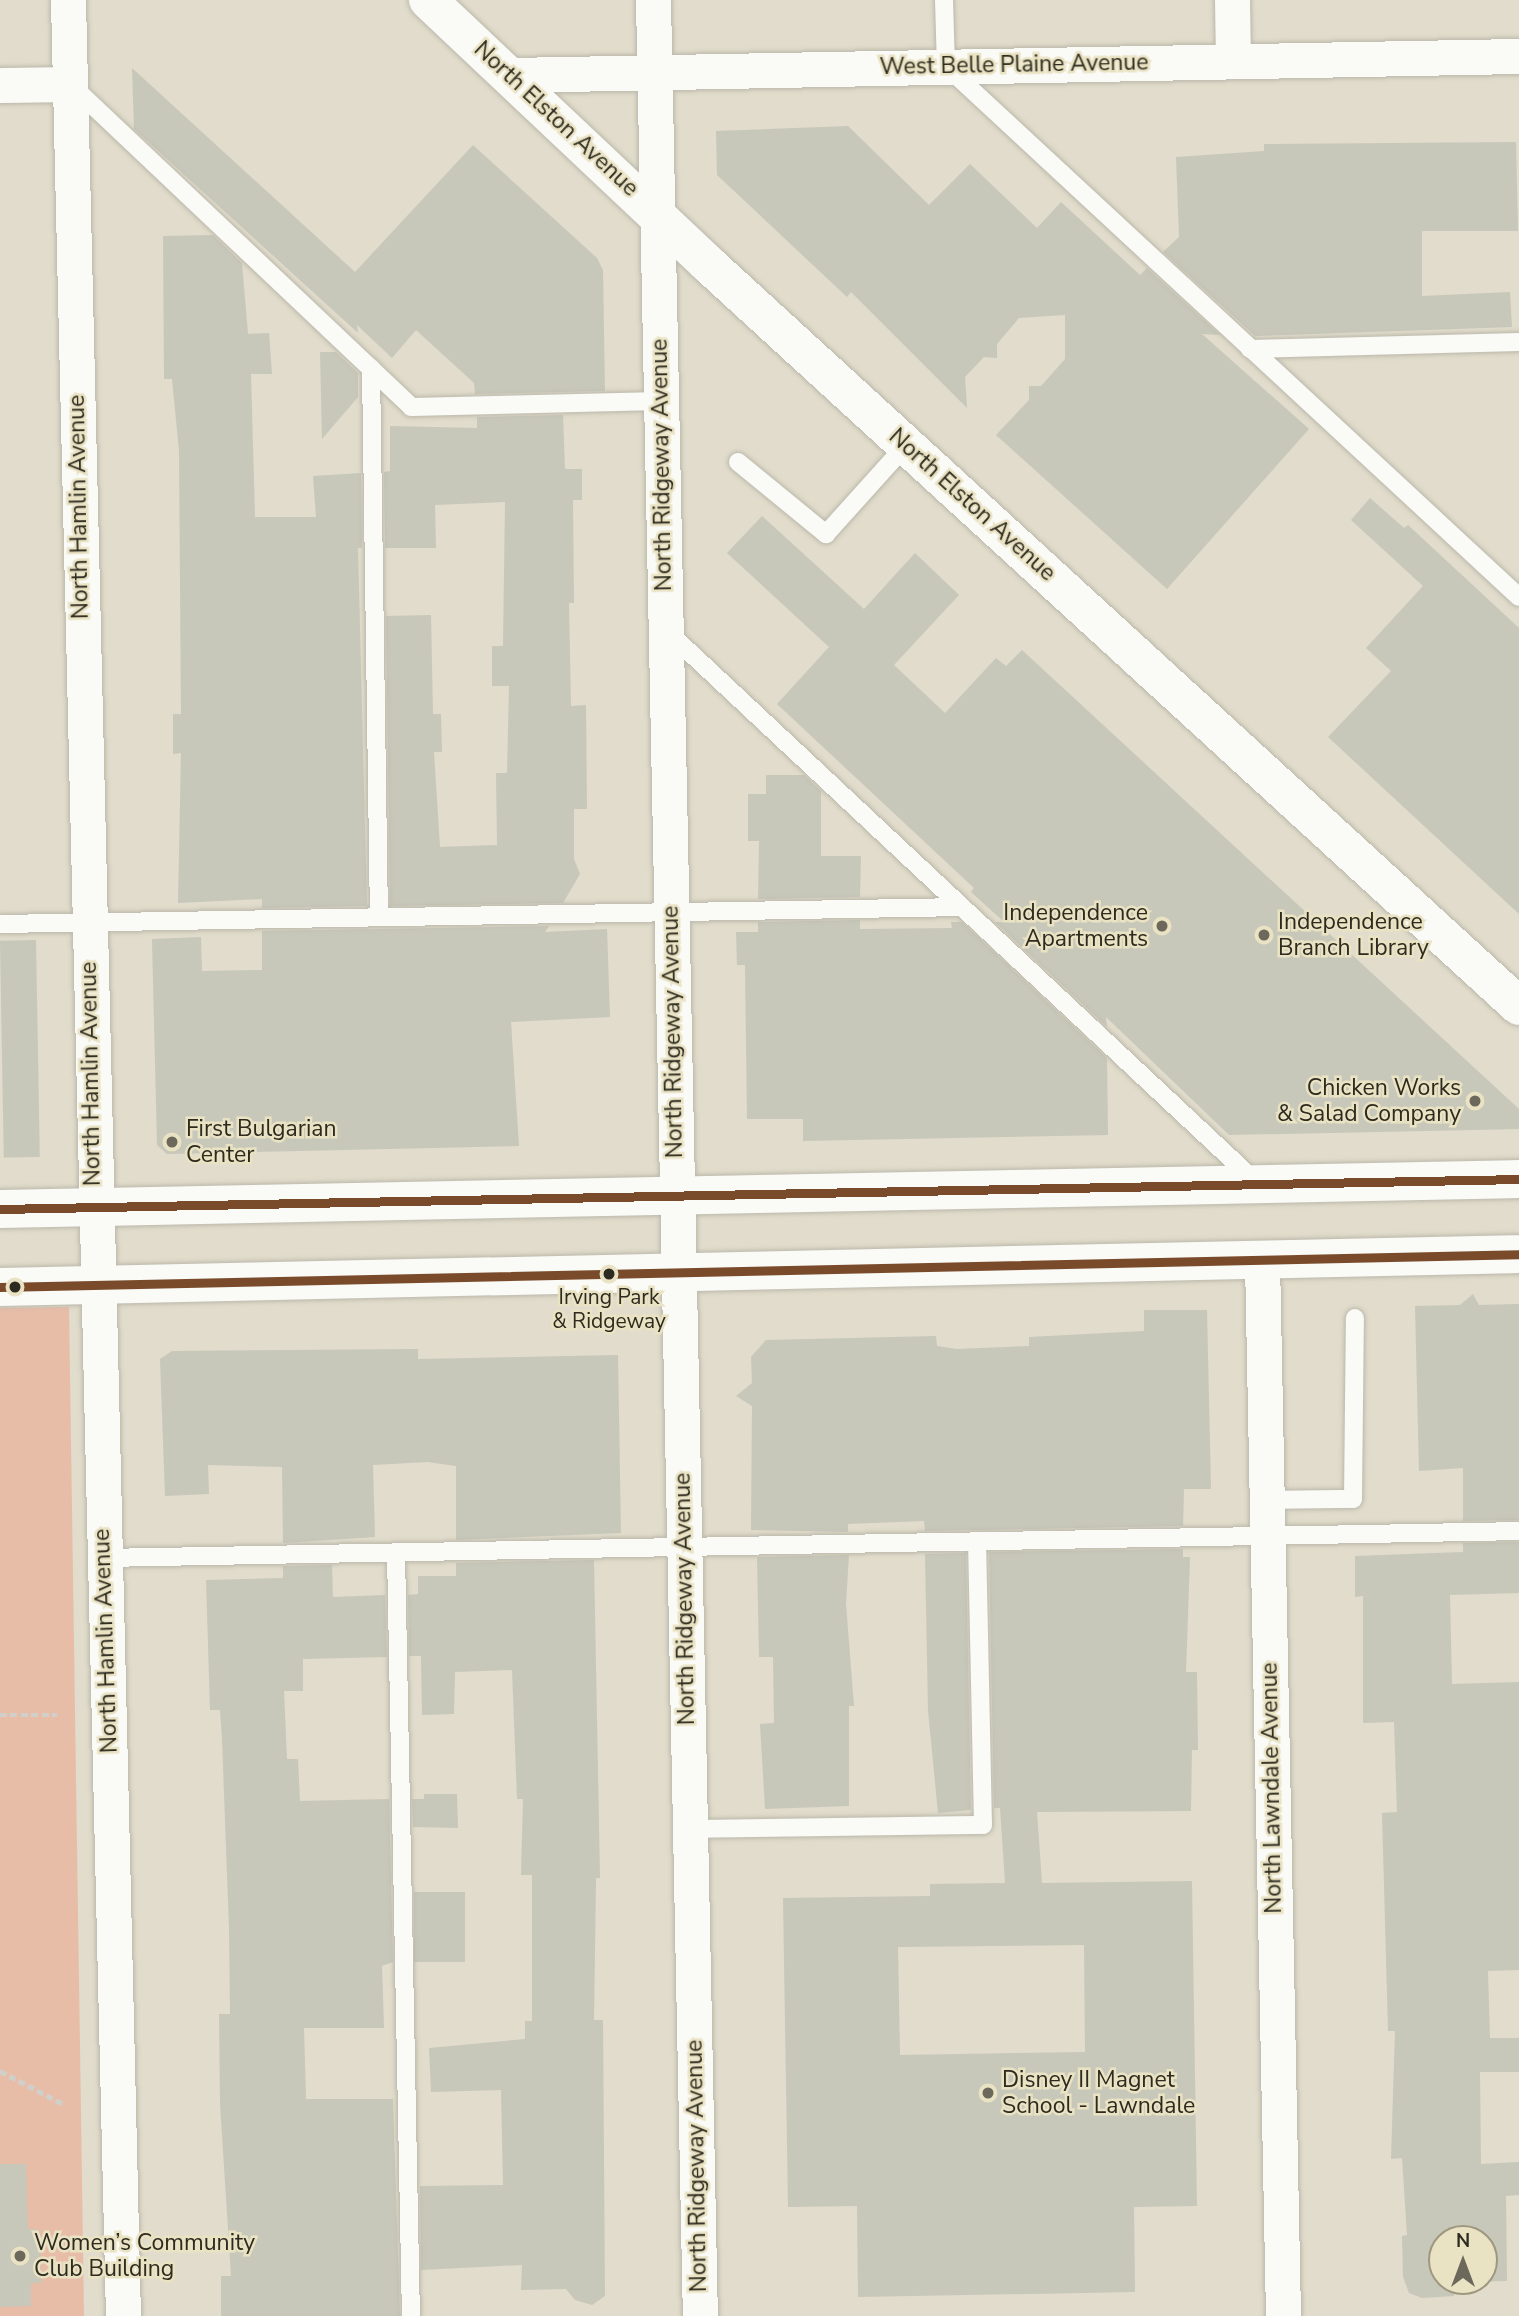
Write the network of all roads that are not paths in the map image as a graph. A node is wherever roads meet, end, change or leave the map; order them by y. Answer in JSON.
{"nodes":[{"id":1,"x":68,"y":0,"type":"edge"},
{"id":2,"x":428,"y":0,"type":"edge"},
{"id":3,"x":653,"y":0,"type":"edge"},
{"id":4,"x":944,"y":0,"type":"edge"},
{"id":5,"x":1232,"y":0,"type":"edge"},
{"id":6,"x":1519,"y":56,"type":"edge"},
{"id":7,"x":1233,"y":61,"type":"junction"},
{"id":8,"x":946,"y":66,"type":"junction"},
{"id":9,"x":654,"y":72,"type":"junction"},
{"id":10,"x":510,"y":75,"type":"junction"},
{"id":11,"x":70,"y":84,"type":"junction"},
{"id":12,"x":0,"y":85,"type":"edge"},
{"id":13,"x":657,"y":215,"type":"junction"},
{"id":14,"x":1519,"y":342,"type":"edge"},
{"id":15,"x":1250,"y":349,"type":"junction"},
{"id":16,"x":371,"y":368,"type":"junction"},
{"id":17,"x":660,"y":401,"type":"junction"},
{"id":18,"x":906,"y":445,"type":"junction"},
{"id":19,"x":738,"y":463,"type":"dead end"},
{"id":20,"x":1519,"y":597,"type":"edge"},
{"id":21,"x":665,"y":630,"type":"junction"},
{"id":22,"x":962,"y":908,"type":"junction"},
{"id":23,"x":671,"y":911,"type":"junction"},
{"id":24,"x":379,"y":917,"type":"junction"},
{"id":25,"x":88,"y":923,"type":"junction"},
{"id":26,"x":0,"y":924,"type":"edge"},
{"id":27,"x":1519,"y":1006,"type":"edge"},
{"id":28,"x":1519,"y":1179,"type":"edge"},
{"id":29,"x":1260,"y":1185,"type":"junction"},
{"id":30,"x":677,"y":1198,"type":"junction"},
{"id":31,"x":94,"y":1208,"type":"junction"},
{"id":32,"x":0,"y":1209,"type":"edge"},
{"id":33,"x":1519,"y":1254,"type":"edge"},
{"id":34,"x":1262,"y":1260,"type":"junction"},
{"id":35,"x":678,"y":1272,"type":"junction"},
{"id":36,"x":96,"y":1286,"type":"junction"},
{"id":37,"x":0,"y":1287,"type":"edge"},
{"id":38,"x":1355,"y":1318,"type":"dead end"},
{"id":39,"x":1266,"y":1500,"type":"junction"},
{"id":40,"x":1519,"y":1531,"type":"edge"},
{"id":41,"x":1268,"y":1536,"type":"junction"},
{"id":42,"x":976,"y":1541,"type":"junction"},
{"id":43,"x":684,"y":1547,"type":"junction"},
{"id":44,"x":396,"y":1552,"type":"junction"},
{"id":45,"x":103,"y":1558,"type":"junction"},
{"id":46,"x":690,"y":1829,"type":"junction"},
{"id":47,"x":123,"y":2316,"type":"edge"},
{"id":48,"x":411,"y":2316,"type":"edge"},
{"id":49,"x":701,"y":2316,"type":"edge"},
{"id":50,"x":1283,"y":2316,"type":"edge"}],
"edges":[{"from":1,"to":11,"type":"street","name":"North Hamlin Avenue"},
{"from":2,"to":10,"type":"main road","name":"North Elston Avenue"},
{"from":3,"to":9,"type":"street","name":"North Ridgeway Avenue"},
{"from":4,"to":8,"type":"lane"},
{"from":5,"to":7,"type":"street"},
{"from":6,"to":7,"type":"street","name":"West Belle Plaine Avenue"},
{"from":7,"to":8,"type":"street","name":"West Belle Plaine Avenue"},
{"from":8,"to":9,"type":"street","name":"West Belle Plaine Avenue"},
{"from":8,"to":15,"type":"lane"},
{"from":9,"to":10,"type":"street","name":"West Belle Plaine Avenue"},
{"from":9,"to":13,"type":"street","name":"North Ridgeway Avenue"},
{"from":10,"to":13,"type":"main road","name":"North Elston Avenue"},
{"from":11,"to":12,"type":"street"},
{"from":11,"to":16,"type":"lane"},
{"from":11,"to":25,"type":"street","name":"North Hamlin Avenue"},
{"from":13,"to":17,"type":"street","name":"North Ridgeway Avenue"},
{"from":13,"to":18,"type":"main road","name":"North Elston Avenue"},
{"from":14,"to":15,"type":"lane"},
{"from":15,"to":20,"type":"lane"},
{"from":16,"to":17,"type":"lane"},
{"from":16,"to":24,"type":"lane"},
{"from":17,"to":21,"type":"street","name":"North Ridgeway Avenue"},
{"from":18,"to":19,"type":"lane"},
{"from":18,"to":27,"type":"main road","name":"North Elston Avenue"},
{"from":21,"to":22,"type":"lane"},
{"from":21,"to":23,"type":"street","name":"North Ridgeway Avenue"},
{"from":22,"to":23,"type":"lane"},
{"from":22,"to":29,"type":"lane"},
{"from":23,"to":24,"type":"lane"},
{"from":23,"to":30,"type":"street","name":"North Ridgeway Avenue"},
{"from":24,"to":25,"type":"lane"},
{"from":25,"to":26,"type":"lane"},
{"from":25,"to":31,"type":"street","name":"North Hamlin Avenue"},
{"from":28,"to":29,"type":"main road"},
{"from":29,"to":30,"type":"main road"},
{"from":30,"to":31,"type":"main road"},
{"from":30,"to":35,"type":"street","name":"North Ridgeway Avenue"},
{"from":31,"to":32,"type":"main road"},
{"from":31,"to":36,"type":"street","name":"North Hamlin Avenue"},
{"from":33,"to":34,"type":"main road"},
{"from":34,"to":35,"type":"main road"},
{"from":34,"to":39,"type":"street","name":"North Lawndale Avenue"},
{"from":35,"to":36,"type":"main road"},
{"from":35,"to":43,"type":"street","name":"North Ridgeway Avenue"},
{"from":36,"to":37,"type":"main road"},
{"from":36,"to":45,"type":"street","name":"North Hamlin Avenue"},
{"from":38,"to":39,"type":"lane"},
{"from":39,"to":41,"type":"street","name":"North Lawndale Avenue"},
{"from":40,"to":41,"type":"lane"},
{"from":41,"to":42,"type":"lane"},
{"from":41,"to":50,"type":"street","name":"North Lawndale Avenue"},
{"from":42,"to":43,"type":"lane"},
{"from":42,"to":46,"type":"lane"},
{"from":43,"to":44,"type":"lane"},
{"from":43,"to":46,"type":"street","name":"North Ridgeway Avenue"},
{"from":44,"to":45,"type":"lane"},
{"from":44,"to":48,"type":"lane"},
{"from":45,"to":47,"type":"street","name":"North Hamlin Avenue"},
{"from":46,"to":49,"type":"street","name":"North Ridgeway Avenue"}]}
